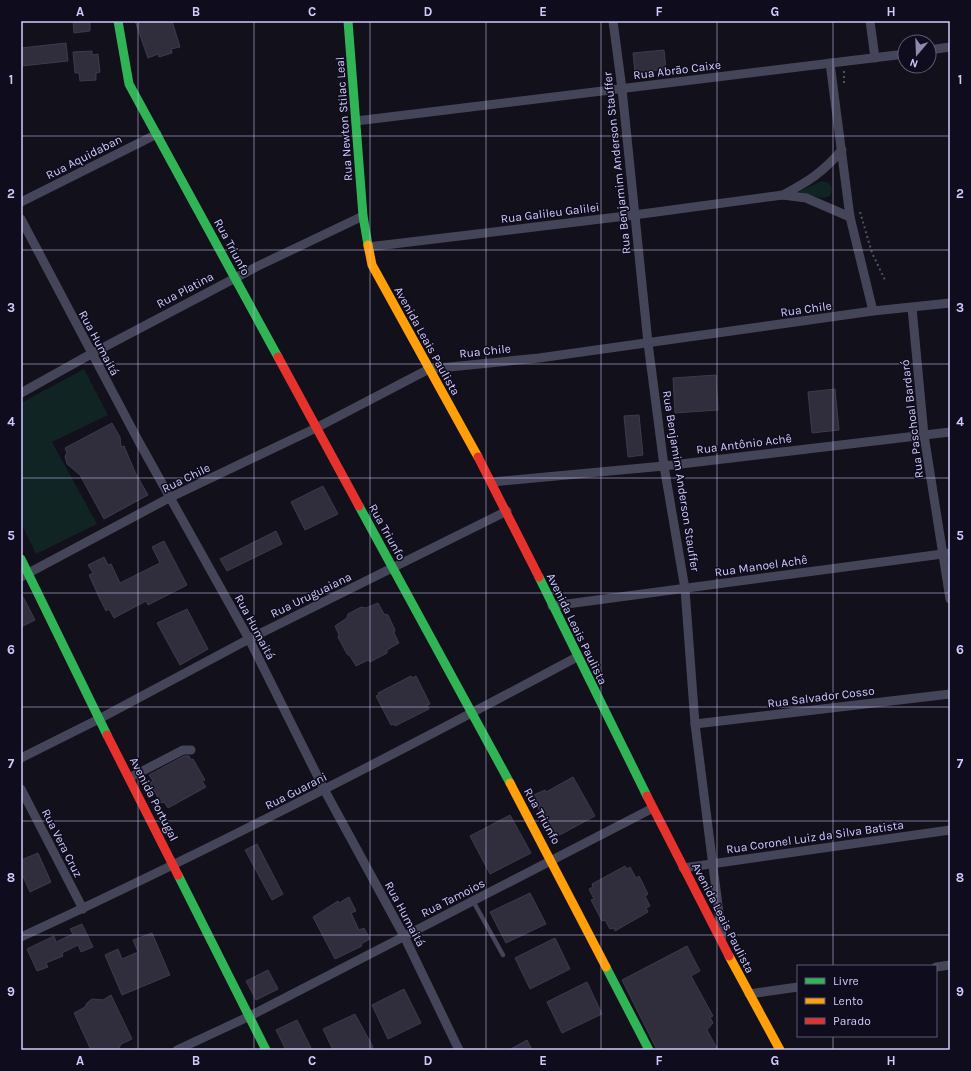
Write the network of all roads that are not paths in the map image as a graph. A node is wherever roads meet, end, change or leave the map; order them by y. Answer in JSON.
{"nodes":[{"id":1,"x":118,"y":21,"type":"edge"},
{"id":2,"x":348,"y":21,"type":"edge"},
{"id":3,"x":613,"y":21,"type":"edge"},
{"id":4,"x":870,"y":21,"type":"edge"},
{"id":5,"x":950,"y":47,"type":"edge"},
{"id":6,"x":937,"y":49,"type":"edge"},
{"id":7,"x":897,"y":55,"type":"edge"},
{"id":8,"x":875,"y":58,"type":"junction"},
{"id":9,"x":830,"y":63,"type":"junction"},
{"id":10,"x":622,"y":88,"type":"junction"},
{"id":11,"x":356,"y":121,"type":"junction"},
{"id":12,"x":157,"y":134,"type":"junction"},
{"id":13,"x":842,"y":150,"type":"junction"},
{"id":14,"x":783,"y":195,"type":"junction"},
{"id":15,"x":21,"y":202,"type":"edge"},
{"id":16,"x":634,"y":215,"type":"junction"},
{"id":17,"x":363,"y":216,"type":"junction"},
{"id":18,"x":850,"y":217,"type":"junction"},
{"id":19,"x":21,"y":219,"type":"edge"},
{"id":20,"x":368,"y":247,"type":"junction"},
{"id":21,"x":234,"y":278,"type":"junction"},
{"id":22,"x":950,"y":303,"type":"edge"},
{"id":23,"x":912,"y":308,"type":"junction"},
{"id":24,"x":873,"y":311,"type":"junction"},
{"id":25,"x":648,"y":343,"type":"junction"},
{"id":26,"x":91,"y":354,"type":"junction"},
{"id":27,"x":429,"y":369,"type":"junction"},
{"id":28,"x":21,"y":393,"type":"edge"},
{"id":29,"x":316,"y":428,"type":"junction"},
{"id":30,"x":950,"y":432,"type":"edge"},
{"id":31,"x":924,"y":435,"type":"junction"},
{"id":32,"x":664,"y":466,"type":"junction"},
{"id":33,"x":492,"y":482,"type":"junction"},
{"id":34,"x":169,"y":498,"type":"junction"},
{"id":35,"x":506,"y":511,"type":"junction"},
{"id":36,"x":947,"y":553,"type":"edge"},
{"id":37,"x":21,"y":559,"type":"edge"},
{"id":38,"x":393,"y":567,"type":"junction"},
{"id":39,"x":25,"y":575,"type":"edge"},
{"id":40,"x":685,"y":588,"type":"junction"},
{"id":41,"x":950,"y":599,"type":"edge"},
{"id":42,"x":552,"y":606,"type":"junction"},
{"id":43,"x":249,"y":639,"type":"junction"},
{"id":44,"x":577,"y":657,"type":"junction"},
{"id":45,"x":950,"y":694,"type":"edge"},
{"id":46,"x":472,"y":714,"type":"junction"},
{"id":47,"x":99,"y":719,"type":"junction"},
{"id":48,"x":695,"y":724,"type":"junction"},
{"id":49,"x":191,"y":750,"type":"dead end"},
{"id":50,"x":21,"y":758,"type":"edge"},
{"id":51,"x":129,"y":778,"type":"junction"},
{"id":52,"x":21,"y":789,"type":"edge"},
{"id":53,"x":324,"y":791,"type":"junction"},
{"id":54,"x":653,"y":808,"type":"junction"},
{"id":55,"x":950,"y":830,"type":"edge"},
{"id":56,"x":552,"y":861,"type":"junction"},
{"id":57,"x":713,"y":864,"type":"junction"},
{"id":58,"x":174,"y":865,"type":"junction"},
{"id":59,"x":683,"y":868,"type":"junction"},
{"id":60,"x":473,"y":901,"type":"junction"},
{"id":61,"x":82,"y":909,"type":"junction"},
{"id":62,"x":404,"y":936,"type":"junction"},
{"id":63,"x":21,"y":937,"type":"edge"},
{"id":64,"x":723,"y":945,"type":"junction"},
{"id":65,"x":503,"y":955,"type":"dead end"},
{"id":66,"x":950,"y":965,"type":"edge"},
{"id":67,"x":937,"y":967,"type":"edge"},
{"id":68,"x":797,"y":987,"type":"edge"},
{"id":69,"x":749,"y":994,"type":"junction"},
{"id":70,"x":250,"y":1016,"type":"junction"},
{"id":71,"x":177,"y":1050,"type":"edge"},
{"id":72,"x":266,"y":1050,"type":"edge"},
{"id":73,"x":459,"y":1050,"type":"edge"},
{"id":74,"x":649,"y":1050,"type":"edge"},
{"id":75,"x":780,"y":1050,"type":"edge"}],
"edges":[{"from":1,"to":12,"type":"street","name":"Rua Triunfo"},
{"from":2,"to":11,"type":"street","name":"Rua Newton Stilac Leal"},
{"from":3,"to":10,"type":"street","name":"Rua Benjamim Anderson Stauffer"},
{"from":4,"to":8,"type":"street"},
{"from":5,"to":6,"type":"street"},
{"from":7,"to":8,"type":"street","name":"Rua Abrão Caixe"},
{"from":8,"to":9,"type":"street","name":"Rua Abrão Caixe"},
{"from":9,"to":10,"type":"street","name":"Rua Abrão Caixe"},
{"from":9,"to":13,"type":"street"},
{"from":10,"to":11,"type":"street","name":"Rua Abrão Caixe"},
{"from":10,"to":16,"type":"street","name":"Rua Benjamim Anderson Stauffer"},
{"from":11,"to":17,"type":"street","name":"Rua Newton Stilac Leal"},
{"from":12,"to":15,"type":"street","name":"Rua Aquidaban"},
{"from":12,"to":21,"type":"street","name":"Rua Triunfo"},
{"from":13,"to":14,"type":"street","name":"Rua Galileu Galilei"},
{"from":13,"to":18,"type":"street"},
{"from":14,"to":16,"type":"street","name":"Rua Galileu Galilei"},
{"from":14,"to":18,"type":"street","name":"Rua Galileu Galilei"},
{"from":16,"to":20,"type":"street","name":"Rua Galileu Galilei"},
{"from":16,"to":25,"type":"street","name":"Rua Benjamim Anderson Stauffer"},
{"from":17,"to":20,"type":"street","name":"Avenida Leais Paulista"},
{"from":17,"to":21,"type":"street","name":"Rua Platina"},
{"from":18,"to":24,"type":"street"},
{"from":19,"to":26,"type":"street","name":"Rua Humaitá"},
{"from":20,"to":27,"type":"street","name":"Avenida Leais Paulista"},
{"from":21,"to":26,"type":"street","name":"Rua Platina"},
{"from":21,"to":29,"type":"street","name":"Rua Triunfo"},
{"from":22,"to":23,"type":"street","name":"Rua Chile"},
{"from":23,"to":24,"type":"street","name":"Rua Chile"},
{"from":23,"to":31,"type":"street","name":"Rua Paschoal Bardaró"},
{"from":24,"to":25,"type":"street","name":"Rua Chile"},
{"from":25,"to":27,"type":"street","name":"Rua Chile"},
{"from":25,"to":32,"type":"street","name":"Rua Benjamim Anderson Stauffer"},
{"from":26,"to":28,"type":"street","name":"Rua Platina"},
{"from":26,"to":34,"type":"street","name":"Rua Humaitá"},
{"from":27,"to":29,"type":"street","name":"Rua Chile"},
{"from":27,"to":33,"type":"street","name":"Avenida Leais Paulista"},
{"from":29,"to":34,"type":"street","name":"Rua Chile"},
{"from":29,"to":38,"type":"street","name":"Rua Triunfo"},
{"from":30,"to":31,"type":"street","name":"Rua Antônio Achê"},
{"from":31,"to":32,"type":"street","name":"Rua Antônio Achê"},
{"from":31,"to":36,"type":"street","name":"Rua Paschoal Bardaró"},
{"from":32,"to":33,"type":"street","name":"Rua Antônio Achê"},
{"from":32,"to":40,"type":"street","name":"Rua Benjamim Anderson Stauffer"},
{"from":33,"to":35,"type":"street","name":"Avenida Leais Paulista"},
{"from":34,"to":39,"type":"street","name":"Rua Chile"},
{"from":34,"to":43,"type":"street","name":"Rua Humaitá"},
{"from":35,"to":38,"type":"street","name":"Rua Uruguaiana"},
{"from":35,"to":42,"type":"street","name":"Avenida Leais Paulista"},
{"from":36,"to":40,"type":"street","name":"Rua Manoel Achê"},
{"from":36,"to":41,"type":"street","name":"Rua Paschoal Bardaró"},
{"from":37,"to":39,"type":"street","name":"Avenida Portugal"},
{"from":38,"to":43,"type":"street","name":"Rua Uruguaiana"},
{"from":38,"to":46,"type":"street","name":"Rua Triunfo"},
{"from":39,"to":47,"type":"street","name":"Avenida Portugal"},
{"from":40,"to":42,"type":"street","name":"Rua Manoel Achê"},
{"from":40,"to":48,"type":"street","name":"Rua Benjamim Anderson Stauffer"},
{"from":42,"to":44,"type":"street","name":"Avenida Leais Paulista"},
{"from":43,"to":47,"type":"street","name":"Rua Uruguaiana"},
{"from":43,"to":53,"type":"street","name":"Rua Humaitá"},
{"from":44,"to":46,"type":"street","name":"Rua Guarani"},
{"from":44,"to":54,"type":"street","name":"Avenida Leais Paulista"},
{"from":45,"to":48,"type":"street","name":"Rua Salvador Cosso"},
{"from":46,"to":53,"type":"street","name":"Rua Guarani"},
{"from":46,"to":56,"type":"street","name":"Rua Triunfo"},
{"from":47,"to":50,"type":"street","name":"Rua Uruguaiana"},
{"from":47,"to":51,"type":"street","name":"Avenida Portugal"},
{"from":48,"to":57,"type":"street","name":"Rua Benjamim Anderson Stauffer"},
{"from":49,"to":51,"type":"street"},
{"from":51,"to":58,"type":"street","name":"Avenida Portugal"},
{"from":52,"to":61,"type":"street","name":"Rua Vera Cruz"},
{"from":53,"to":58,"type":"street","name":"Rua Guarani"},
{"from":53,"to":62,"type":"street","name":"Rua Humaitá"},
{"from":54,"to":56,"type":"street","name":"Rua Tamoios"},
{"from":54,"to":59,"type":"street","name":"Avenida Leais Paulista"},
{"from":55,"to":57,"type":"street","name":"Rua Coronel Luiz da Silva Batista"},
{"from":56,"to":60,"type":"street","name":"Rua Tamoios"},
{"from":56,"to":74,"type":"street","name":"Rua Triunfo"},
{"from":57,"to":59,"type":"street","name":"Rua Coronel Luiz da Silva Batista"},
{"from":57,"to":64,"type":"street","name":"Rua Benjamim Anderson Stauffer"},
{"from":58,"to":61,"type":"street","name":"Rua Guarani"},
{"from":58,"to":70,"type":"street","name":"Avenida Portugal"},
{"from":59,"to":64,"type":"street","name":"Avenida Leais Paulista"},
{"from":60,"to":62,"type":"street","name":"Rua Tamoios"},
{"from":60,"to":65,"type":"lane"},
{"from":61,"to":63,"type":"street","name":"Rua Guarani"},
{"from":62,"to":70,"type":"street","name":"Rua Tamoios"},
{"from":62,"to":73,"type":"street","name":"Rua Humaitá"},
{"from":64,"to":69,"type":"street","name":"Avenida Leais Paulista"},
{"from":66,"to":67,"type":"street"},
{"from":68,"to":69,"type":"street"},
{"from":69,"to":75,"type":"street","name":"Avenida Leais Paulista"},
{"from":70,"to":71,"type":"street","name":"Rua Tamoios"},
{"from":70,"to":72,"type":"street","name":"Avenida Portugal"}]}
